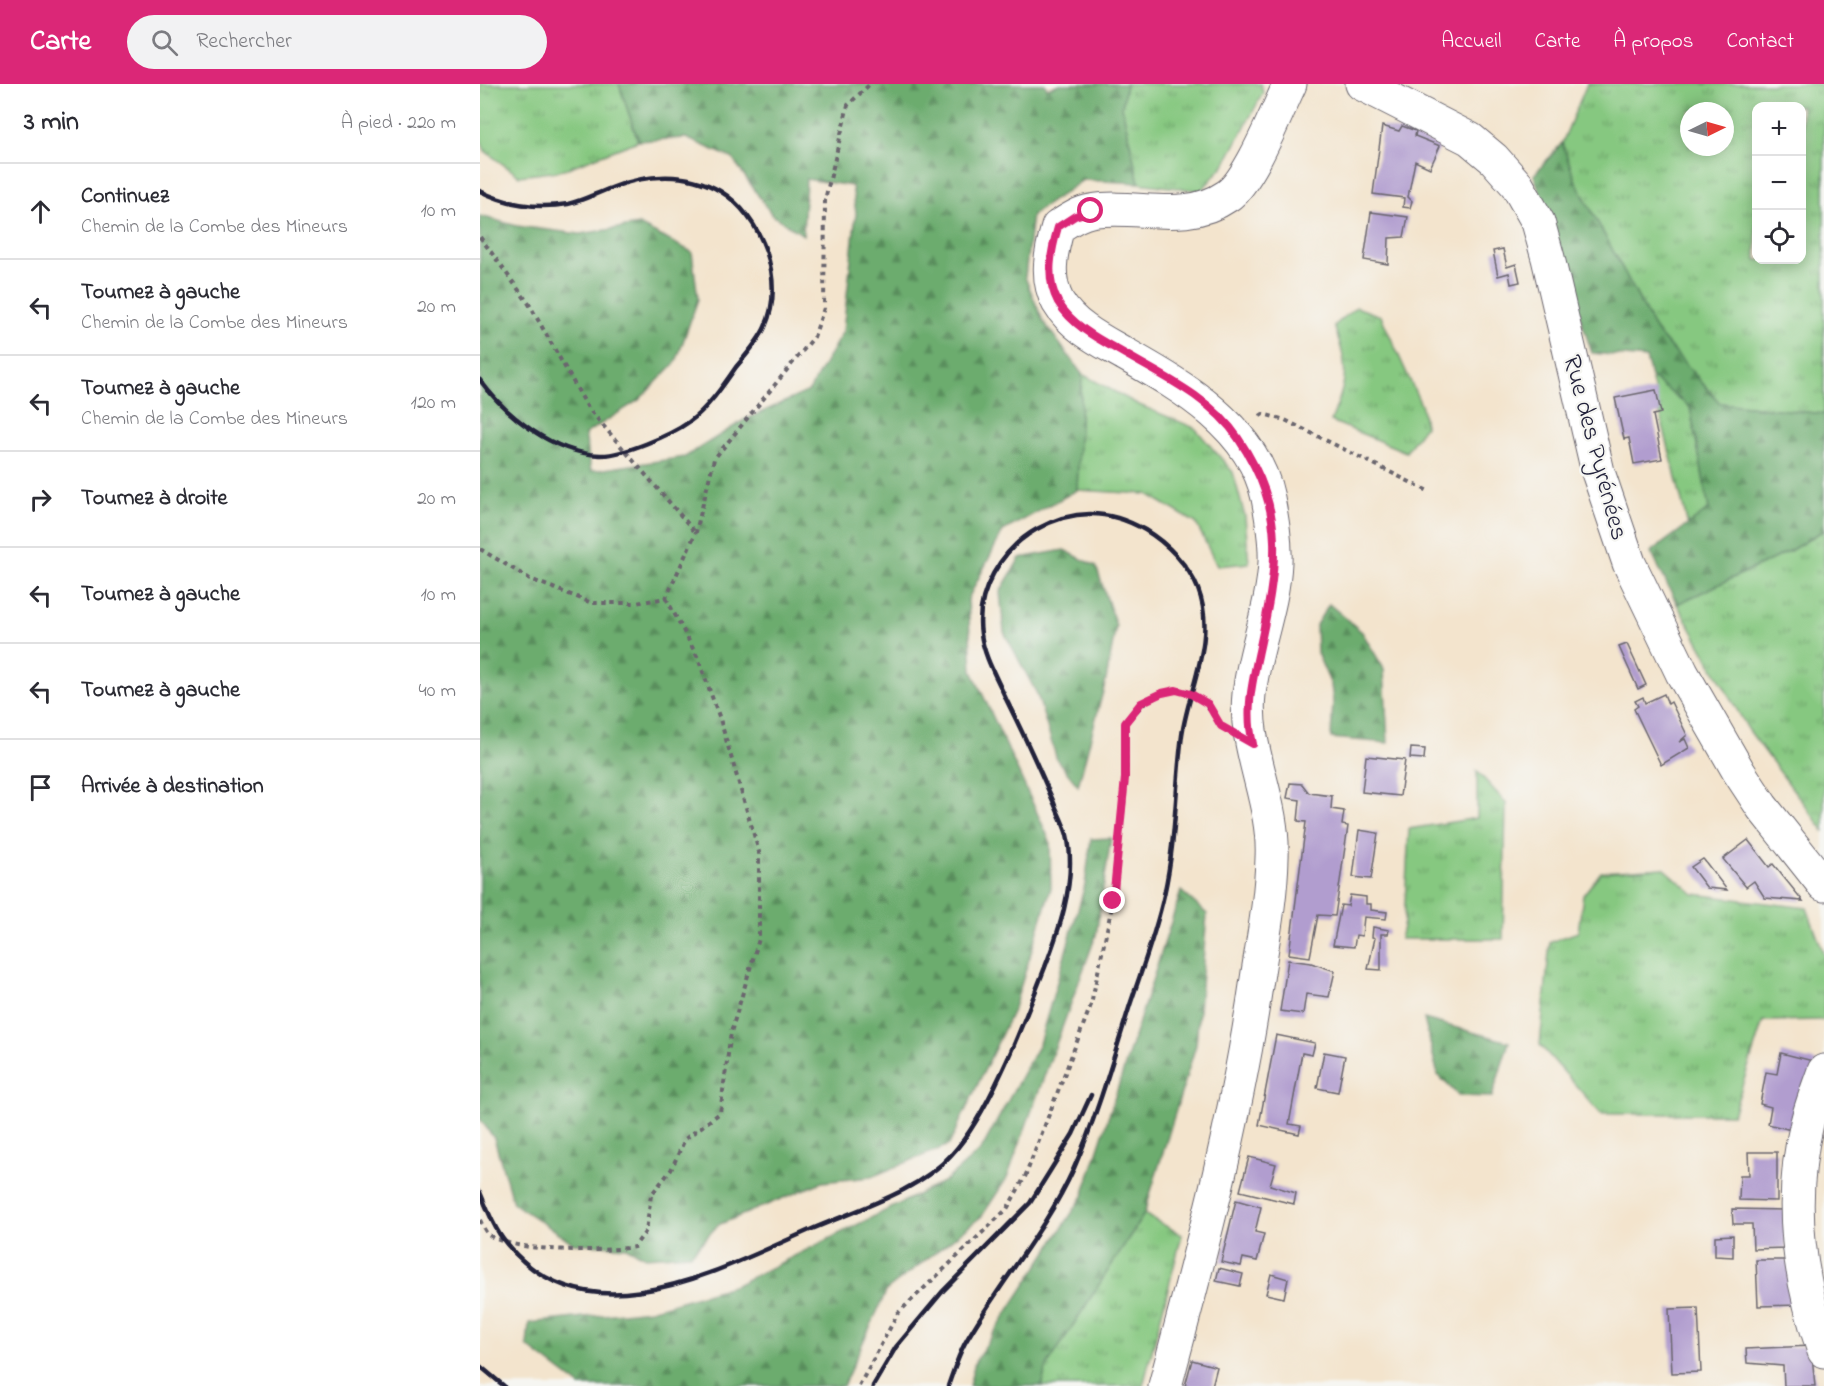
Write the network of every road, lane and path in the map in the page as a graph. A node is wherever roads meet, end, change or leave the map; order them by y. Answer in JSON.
{"nodes":[{"id":1,"x":870,"y":84,"type":"edge"},
{"id":2,"x":1290,"y":84,"type":"edge"},
{"id":3,"x":1362,"y":84,"type":"edge"},
{"id":4,"x":480,"y":237,"type":"edge"},
{"id":5,"x":1236,"y":434,"type":"junction"},
{"id":6,"x":1428,"y":491,"type":"dead end"},
{"id":7,"x":696,"y":532,"type":"junction"},
{"id":8,"x":480,"y":549,"type":"edge"},
{"id":9,"x":666,"y":598,"type":"junction"},
{"id":10,"x":1253,"y":744,"type":"junction"},
{"id":11,"x":1824,"y":885,"type":"edge"},
{"id":12,"x":1824,"y":1071,"type":"edge"},
{"id":13,"x":480,"y":1220,"type":"edge"},
{"id":14,"x":1824,"y":1351,"type":"edge"},
{"id":15,"x":859,"y":1386,"type":"edge"},
{"id":16,"x":1164,"y":1386,"type":"edge"}],
"edges":[{"from":1,"to":7,"type":"path"},
{"from":2,"to":5,"type":"street"},
{"from":3,"to":11,"type":"street","name":"Rue des Pyrénées"},
{"from":4,"to":7,"type":"path"},
{"from":5,"to":6,"type":"path"},
{"from":5,"to":10,"type":"street"},
{"from":7,"to":9,"type":"path"},
{"from":8,"to":9,"type":"path"},
{"from":9,"to":13,"type":"path"},
{"from":10,"to":15,"type":"path"},
{"from":10,"to":16,"type":"street"},
{"from":12,"to":14,"type":"street"}]}
